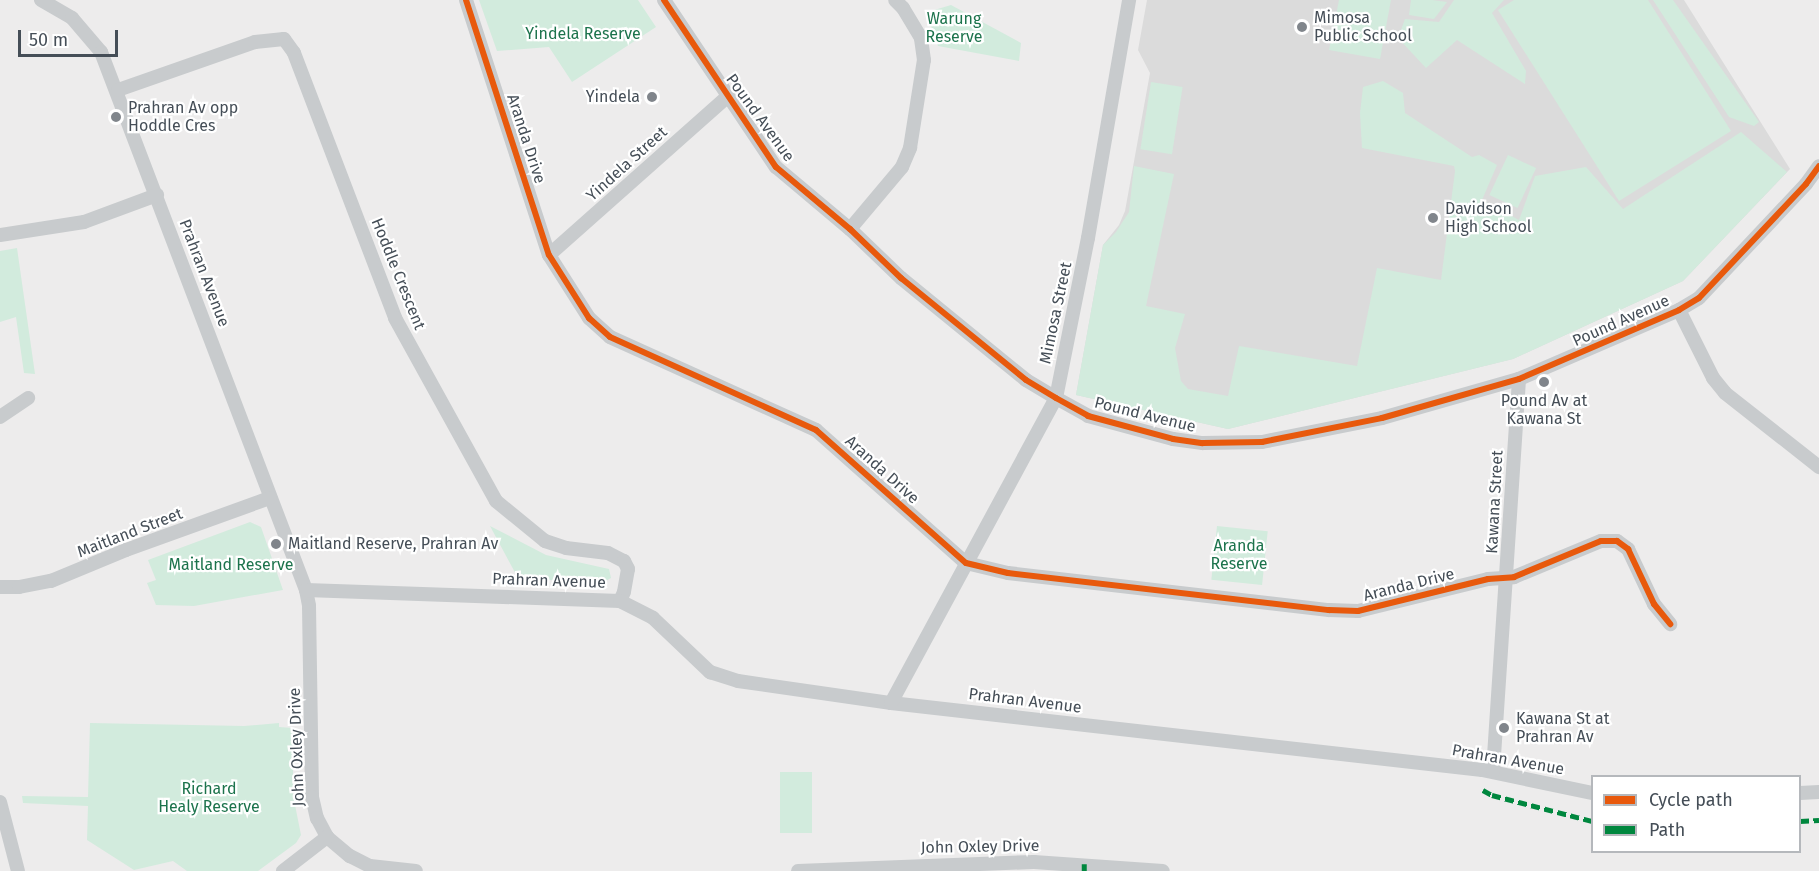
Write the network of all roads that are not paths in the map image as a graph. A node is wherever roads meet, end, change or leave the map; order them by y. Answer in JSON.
{"nodes":[{"id":1,"x":41,"y":0,"type":"edge"},
{"id":2,"x":466,"y":0,"type":"edge"},
{"id":3,"x":664,"y":0,"type":"edge"},
{"id":4,"x":1129,"y":0,"type":"edge"},
{"id":5,"x":904,"y":2,"type":"edge"},
{"id":6,"x":118,"y":90,"type":"junction"},
{"id":7,"x":727,"y":97,"type":"junction"},
{"id":8,"x":1819,"y":166,"type":"edge"},
{"id":9,"x":157,"y":195,"type":"junction"},
{"id":10,"x":850,"y":229,"type":"junction"},
{"id":11,"x":0,"y":235,"type":"edge"},
{"id":12,"x":549,"y":255,"type":"junction"},
{"id":13,"x":1678,"y":310,"type":"junction"},
{"id":14,"x":1519,"y":379,"type":"junction"},
{"id":15,"x":28,"y":398,"type":"dead end"},
{"id":16,"x":1056,"y":398,"type":"junction"},
{"id":17,"x":0,"y":417,"type":"edge"},
{"id":18,"x":1819,"y":467,"type":"edge"},
{"id":19,"x":270,"y":498,"type":"junction"},
{"id":20,"x":966,"y":563,"type":"junction"},
{"id":21,"x":1507,"y":577,"type":"junction"},
{"id":22,"x":0,"y":587,"type":"edge"},
{"id":23,"x":306,"y":590,"type":"junction"},
{"id":24,"x":620,"y":601,"type":"junction"},
{"id":25,"x":1670,"y":624,"type":"dead end"},
{"id":26,"x":891,"y":703,"type":"junction"},
{"id":27,"x":1493,"y":771,"type":"junction"},
{"id":28,"x":1819,"y":792,"type":"edge"},
{"id":29,"x":1801,"y":793,"type":"edge"},
{"id":30,"x":1591,"y":794,"type":"edge"},
{"id":31,"x":0,"y":802,"type":"edge"},
{"id":32,"x":327,"y":837,"type":"junction"},
{"id":33,"x":18,"y":871,"type":"edge"},
{"id":34,"x":283,"y":871,"type":"edge"},
{"id":35,"x":395,"y":871,"type":"edge"},
{"id":36,"x":416,"y":871,"type":"edge"},
{"id":37,"x":798,"y":871,"type":"edge"},
{"id":38,"x":1163,"y":871,"type":"edge"}],
"edges":[{"from":1,"to":6,"type":"street","name":"Prahran Avenue"},
{"from":2,"to":12,"type":"street","name":"Aranda Drive"},
{"from":3,"to":7,"type":"street","name":"Pound Avenue"},
{"from":4,"to":16,"type":"street","name":"Mimosa Street"},
{"from":5,"to":10,"type":"street"},
{"from":6,"to":9,"type":"street","name":"Prahran Avenue"},
{"from":6,"to":24,"type":"street","name":"Hoddle Crescent"},
{"from":7,"to":10,"type":"street","name":"Pound Avenue"},
{"from":7,"to":12,"type":"street","name":"Yindela Street"},
{"from":8,"to":13,"type":"street","name":"Pound Avenue"},
{"from":9,"to":11,"type":"street"},
{"from":9,"to":19,"type":"street","name":"Prahran Avenue"},
{"from":10,"to":16,"type":"street","name":"Pound Avenue"},
{"from":12,"to":20,"type":"street","name":"Aranda Drive"},
{"from":13,"to":14,"type":"street","name":"Pound Avenue"},
{"from":13,"to":18,"type":"street"},
{"from":14,"to":16,"type":"street","name":"Pound Avenue"},
{"from":14,"to":21,"type":"street","name":"Kawana Street"},
{"from":15,"to":17,"type":"street"},
{"from":16,"to":20,"type":"street","name":"Mimosa Street"},
{"from":19,"to":22,"type":"street","name":"Maitland Street"},
{"from":19,"to":23,"type":"street","name":"Prahran Avenue"},
{"from":20,"to":21,"type":"street","name":"Aranda Drive"},
{"from":20,"to":26,"type":"street","name":"Mimosa Street"},
{"from":21,"to":25,"type":"street","name":"Aranda Drive"},
{"from":21,"to":27,"type":"street","name":"Kawana Street"},
{"from":23,"to":24,"type":"street","name":"Prahran Avenue"},
{"from":23,"to":32,"type":"street","name":"John Oxley Drive"},
{"from":24,"to":26,"type":"street","name":"Prahran Avenue"},
{"from":26,"to":27,"type":"street","name":"Prahran Avenue"},
{"from":27,"to":30,"type":"street","name":"Prahran Avenue"},
{"from":28,"to":29,"type":"street"},
{"from":31,"to":33,"type":"street"},
{"from":32,"to":34,"type":"street"},
{"from":32,"to":35,"type":"street","name":"John Oxley Drive"},
{"from":35,"to":36,"type":"street","name":"John Oxley Drive"},
{"from":37,"to":38,"type":"street","name":"John Oxley Drive"}]}
